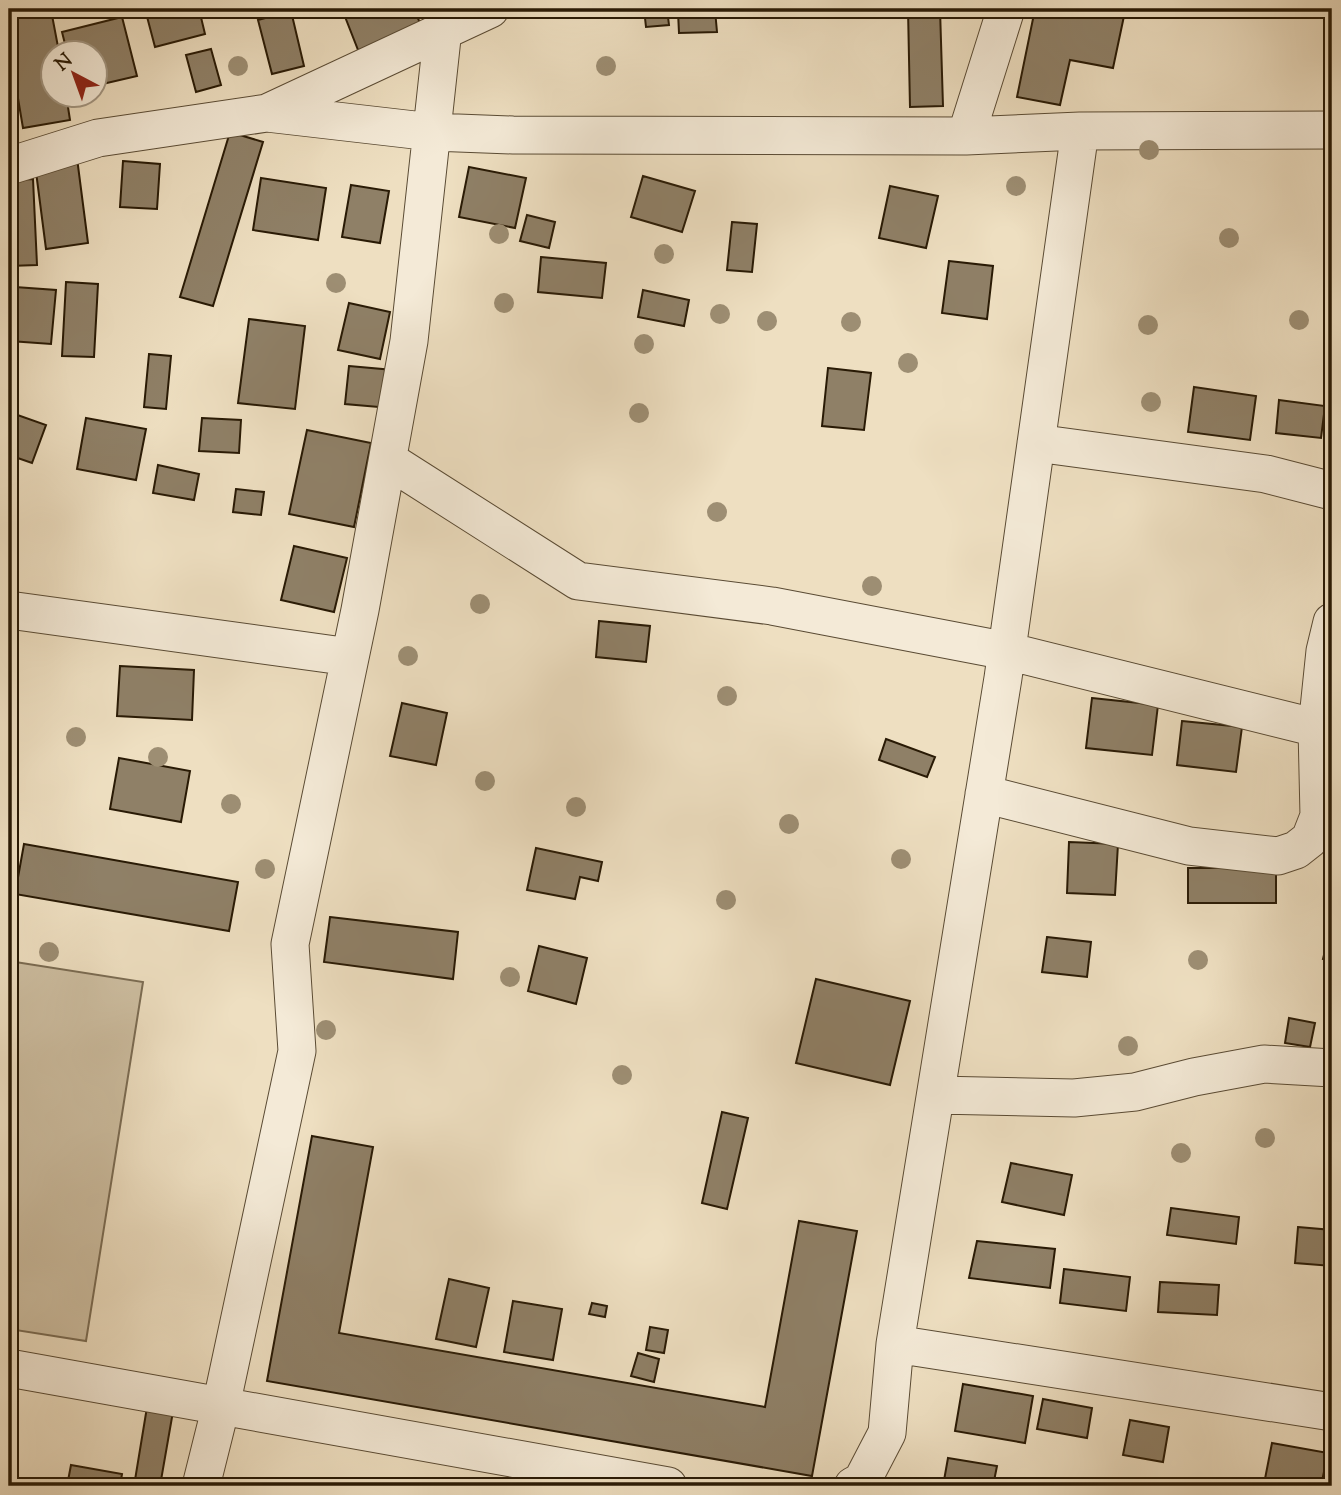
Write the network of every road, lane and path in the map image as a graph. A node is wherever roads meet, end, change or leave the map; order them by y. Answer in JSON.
{"nodes":[{"id":1,"x":490,"y":9,"type":"edge"},
{"id":2,"x":1006,"y":9,"type":"edge"},
{"id":3,"x":443,"y":19,"type":"edge"},
{"id":4,"x":267,"y":113,"type":"junction"},
{"id":5,"x":1332,"y":130,"type":"edge"},
{"id":6,"x":1080,"y":131,"type":"junction"},
{"id":7,"x":432,"y":132,"type":"junction"},
{"id":8,"x":966,"y":136,"type":"junction"},
{"id":9,"x":9,"y":166,"type":"edge"},
{"id":10,"x":1036,"y":443,"type":"junction"},
{"id":11,"x":388,"y":460,"type":"junction"},
{"id":12,"x":1332,"y":491,"type":"edge"},
{"id":13,"x":9,"y":610,"type":"edge"},
{"id":14,"x":1332,"y":622,"type":"edge"},
{"id":15,"x":1007,"y":651,"type":"junction"},
{"id":16,"x":350,"y":657,"type":"junction"},
{"id":17,"x":1317,"y":728,"type":"junction"},
{"id":18,"x":984,"y":794,"type":"junction"},
{"id":19,"x":1332,"y":1068,"type":"edge"},
{"id":20,"x":936,"y":1095,"type":"junction"},
{"id":21,"x":895,"y":1345,"type":"junction"},
{"id":22,"x":9,"y":1368,"type":"edge"},
{"id":23,"x":221,"y":1406,"type":"junction"},
{"id":24,"x":1332,"y":1412,"type":"edge"},
{"id":25,"x":201,"y":1486,"type":"edge"},
{"id":26,"x":668,"y":1486,"type":"edge"},
{"id":27,"x":853,"y":1486,"type":"edge"}],
"edges":[{"from":1,"to":3,"type":"street"},
{"from":2,"to":8,"type":"street"},
{"from":3,"to":4,"type":"street"},
{"from":3,"to":7,"type":"street"},
{"from":4,"to":7,"type":"street"},
{"from":4,"to":9,"type":"street"},
{"from":5,"to":6,"type":"street"},
{"from":6,"to":8,"type":"street"},
{"from":6,"to":10,"type":"street"},
{"from":7,"to":8,"type":"street"},
{"from":7,"to":11,"type":"street"},
{"from":10,"to":12,"type":"street"},
{"from":10,"to":15,"type":"street"},
{"from":11,"to":15,"type":"street"},
{"from":11,"to":16,"type":"street"},
{"from":13,"to":16,"type":"street"},
{"from":14,"to":17,"type":"street"},
{"from":15,"to":17,"type":"street"},
{"from":15,"to":18,"type":"street"},
{"from":16,"to":23,"type":"street"},
{"from":17,"to":18,"type":"street"},
{"from":18,"to":20,"type":"street"},
{"from":19,"to":20,"type":"street"},
{"from":20,"to":21,"type":"street"},
{"from":21,"to":24,"type":"street"},
{"from":21,"to":27,"type":"street"},
{"from":22,"to":23,"type":"street"},
{"from":23,"to":25,"type":"street"},
{"from":23,"to":26,"type":"street"}]}
